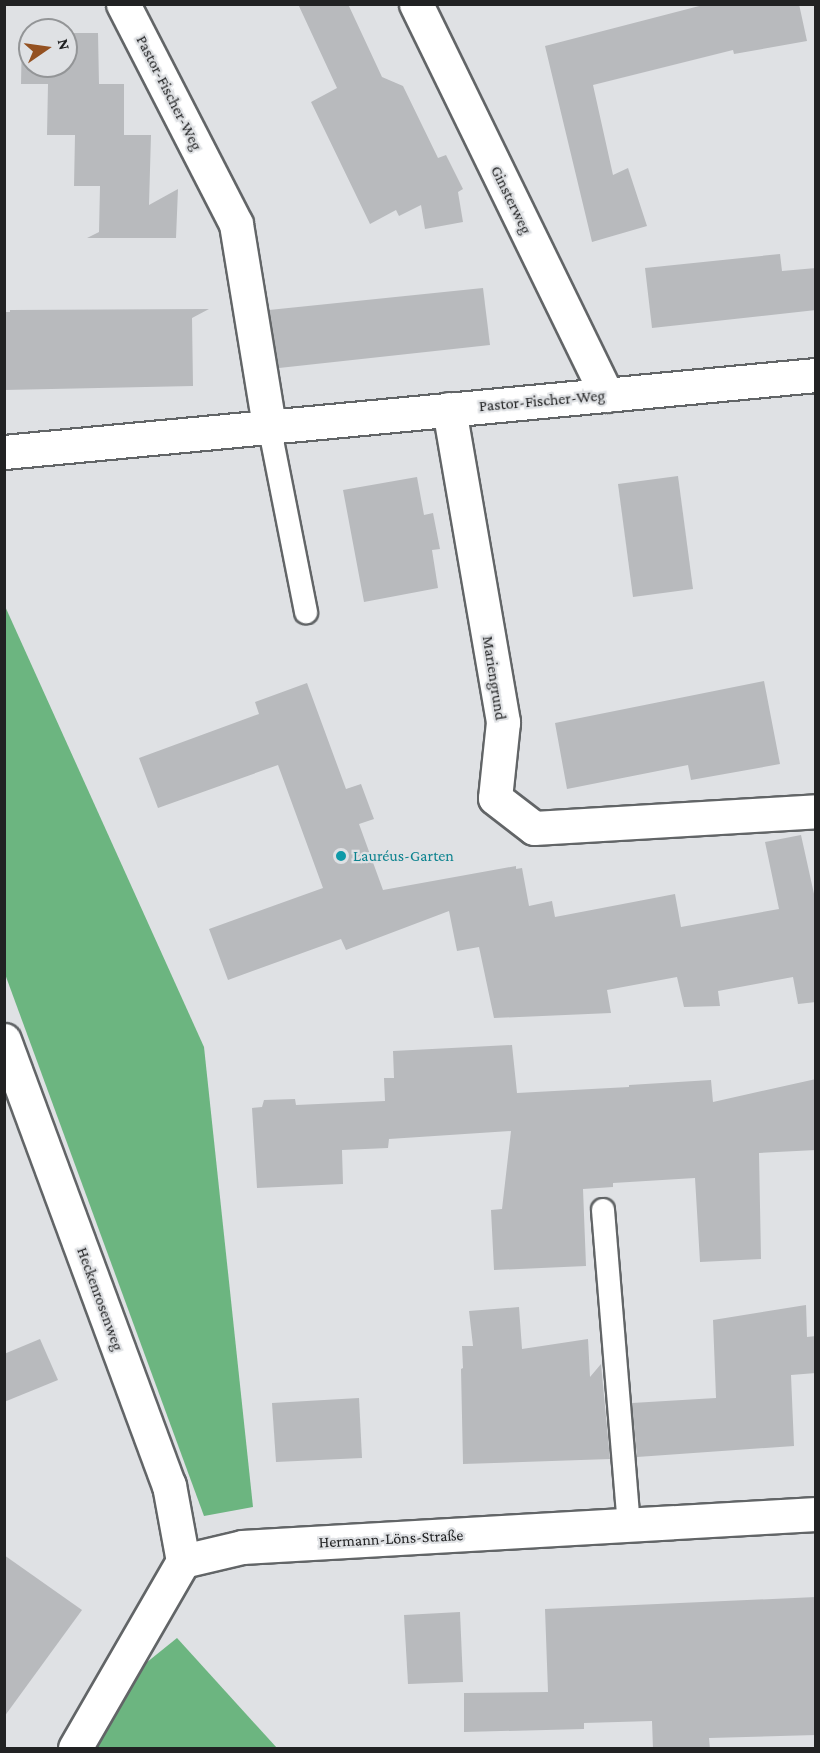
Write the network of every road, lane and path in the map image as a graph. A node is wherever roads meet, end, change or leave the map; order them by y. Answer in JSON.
{"nodes":[{"id":1,"x":123,"y":4,"type":"edge"},
{"id":2,"x":416,"y":4,"type":"edge"},
{"id":3,"x":816,"y":375,"type":"edge"},
{"id":4,"x":607,"y":395,"type":"junction"},
{"id":5,"x":449,"y":409,"type":"junction"},
{"id":6,"x":269,"y":425,"type":"junction"},
{"id":7,"x":4,"y":452,"type":"edge"},
{"id":8,"x":306,"y":612,"type":"dead end"},
{"id":9,"x":816,"y":811,"type":"edge"},
{"id":10,"x":4,"y":1040,"type":"edge"},
{"id":11,"x":603,"y":1210,"type":"dead end"},
{"id":12,"x":816,"y":1514,"type":"edge"},
{"id":13,"x":629,"y":1525,"type":"junction"},
{"id":14,"x":183,"y":1562,"type":"junction"},
{"id":15,"x":75,"y":1749,"type":"edge"}],
"edges":[{"from":1,"to":6,"type":"street","name":"Pastor-Fischer-Weg"},
{"from":2,"to":4,"type":"street","name":"Ginsterweg"},
{"from":3,"to":4,"type":"street","name":"Pastor-Fischer-Weg"},
{"from":4,"to":5,"type":"street","name":"Pastor-Fischer-Weg"},
{"from":5,"to":6,"type":"street","name":"Pastor-Fischer-Weg"},
{"from":5,"to":9,"type":"street","name":"Mariengrund"},
{"from":6,"to":7,"type":"street","name":"Pastor-Fischer-Weg"},
{"from":6,"to":8,"type":"lane"},
{"from":10,"to":14,"type":"street","name":"Heckenrosenweg"},
{"from":11,"to":13,"type":"lane"},
{"from":12,"to":13,"type":"street","name":"Hermann-Löns-Straße"},
{"from":13,"to":14,"type":"street","name":"Hermann-Löns-Straße"},
{"from":14,"to":15,"type":"street"}]}
